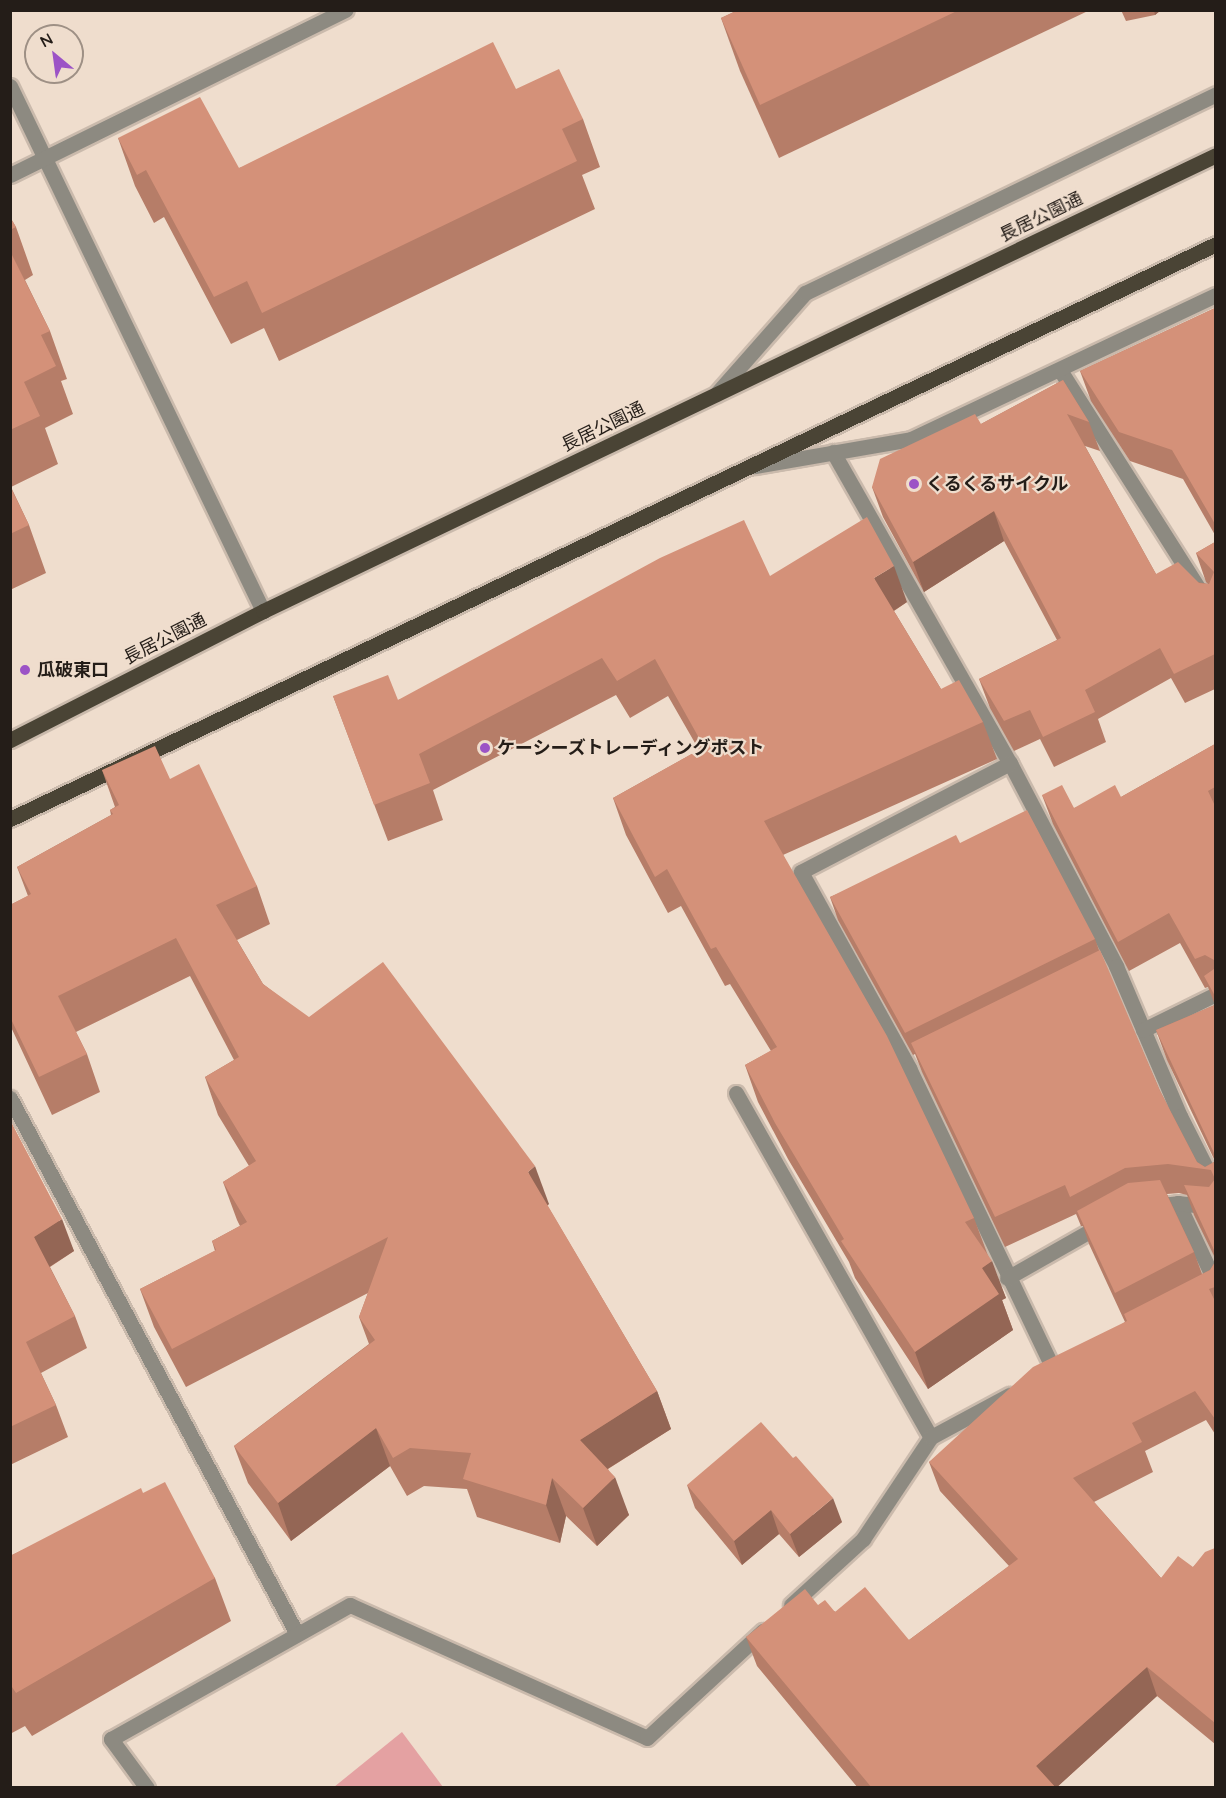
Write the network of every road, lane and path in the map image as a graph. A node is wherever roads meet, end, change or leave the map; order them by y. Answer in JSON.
{"nodes":[{"id":1,"x":346,"y":10,"type":"edge"},
{"id":2,"x":10,"y":86,"type":"edge"},
{"id":3,"x":1215,"y":94,"type":"edge"},
{"id":4,"x":1215,"y":155,"type":"edge"},
{"id":5,"x":44,"y":160,"type":"junction"},
{"id":6,"x":10,"y":175,"type":"edge"},
{"id":7,"x":1215,"y":244,"type":"edge"},
{"id":8,"x":1215,"y":296,"type":"edge"},
{"id":9,"x":1060,"y":369,"type":"junction"},
{"id":10,"x":716,"y":394,"type":"junction"},
{"id":11,"x":833,"y":453,"type":"junction"},
{"id":12,"x":746,"y":468,"type":"junction"},
{"id":13,"x":1215,"y":605,"type":"edge"},
{"id":14,"x":263,"y":611,"type":"junction"},
{"id":15,"x":10,"y":740,"type":"edge"},
{"id":16,"x":1010,"y":763,"type":"junction"},
{"id":17,"x":10,"y":819,"type":"edge"},
{"id":18,"x":1215,"y":994,"type":"edge"},
{"id":19,"x":1143,"y":1030,"type":"junction"},
{"id":20,"x":736,"y":1093,"type":"dead end"},
{"id":21,"x":10,"y":1098,"type":"edge"},
{"id":22,"x":1215,"y":1187,"type":"edge"},
{"id":23,"x":1178,"y":1203,"type":"junction"},
{"id":24,"x":1137,"y":1207,"type":"edge"},
{"id":25,"x":1215,"y":1208,"type":"edge"},
{"id":26,"x":1117,"y":1217,"type":"edge"},
{"id":27,"x":1008,"y":1278,"type":"junction"},
{"id":28,"x":1212,"y":1290,"type":"edge"},
{"id":29,"x":1054,"y":1371,"type":"edge"},
{"id":30,"x":1023,"y":1387,"type":"edge"},
{"id":31,"x":931,"y":1437,"type":"junction"},
{"id":32,"x":297,"y":1632,"type":"junction"},
{"id":33,"x":147,"y":1788,"type":"edge"}],
"edges":[{"from":1,"to":5,"type":"street"},
{"from":2,"to":5,"type":"street"},
{"from":3,"to":10,"type":"street"},
{"from":4,"to":10,"type":"main road","name":"長居公園通"},
{"from":5,"to":6,"type":"street"},
{"from":5,"to":14,"type":"street"},
{"from":7,"to":12,"type":"main road"},
{"from":8,"to":9,"type":"street"},
{"from":9,"to":11,"type":"street"},
{"from":9,"to":13,"type":"street"},
{"from":10,"to":14,"type":"main road","name":"長居公園通"},
{"from":11,"to":12,"type":"street"},
{"from":11,"to":16,"type":"street"},
{"from":12,"to":17,"type":"main road"},
{"from":14,"to":15,"type":"main road","name":"長居公園通"},
{"from":16,"to":19,"type":"street"},
{"from":16,"to":27,"type":"street"},
{"from":18,"to":19,"type":"street"},
{"from":19,"to":22,"type":"street"},
{"from":20,"to":31,"type":"street"},
{"from":21,"to":32,"type":"street"},
{"from":23,"to":24,"type":"street"},
{"from":23,"to":25,"type":"street"},
{"from":23,"to":28,"type":"street"},
{"from":26,"to":27,"type":"street"},
{"from":27,"to":29,"type":"street"},
{"from":30,"to":31,"type":"street"},
{"from":31,"to":32,"type":"street"},
{"from":32,"to":33,"type":"street"}]}
